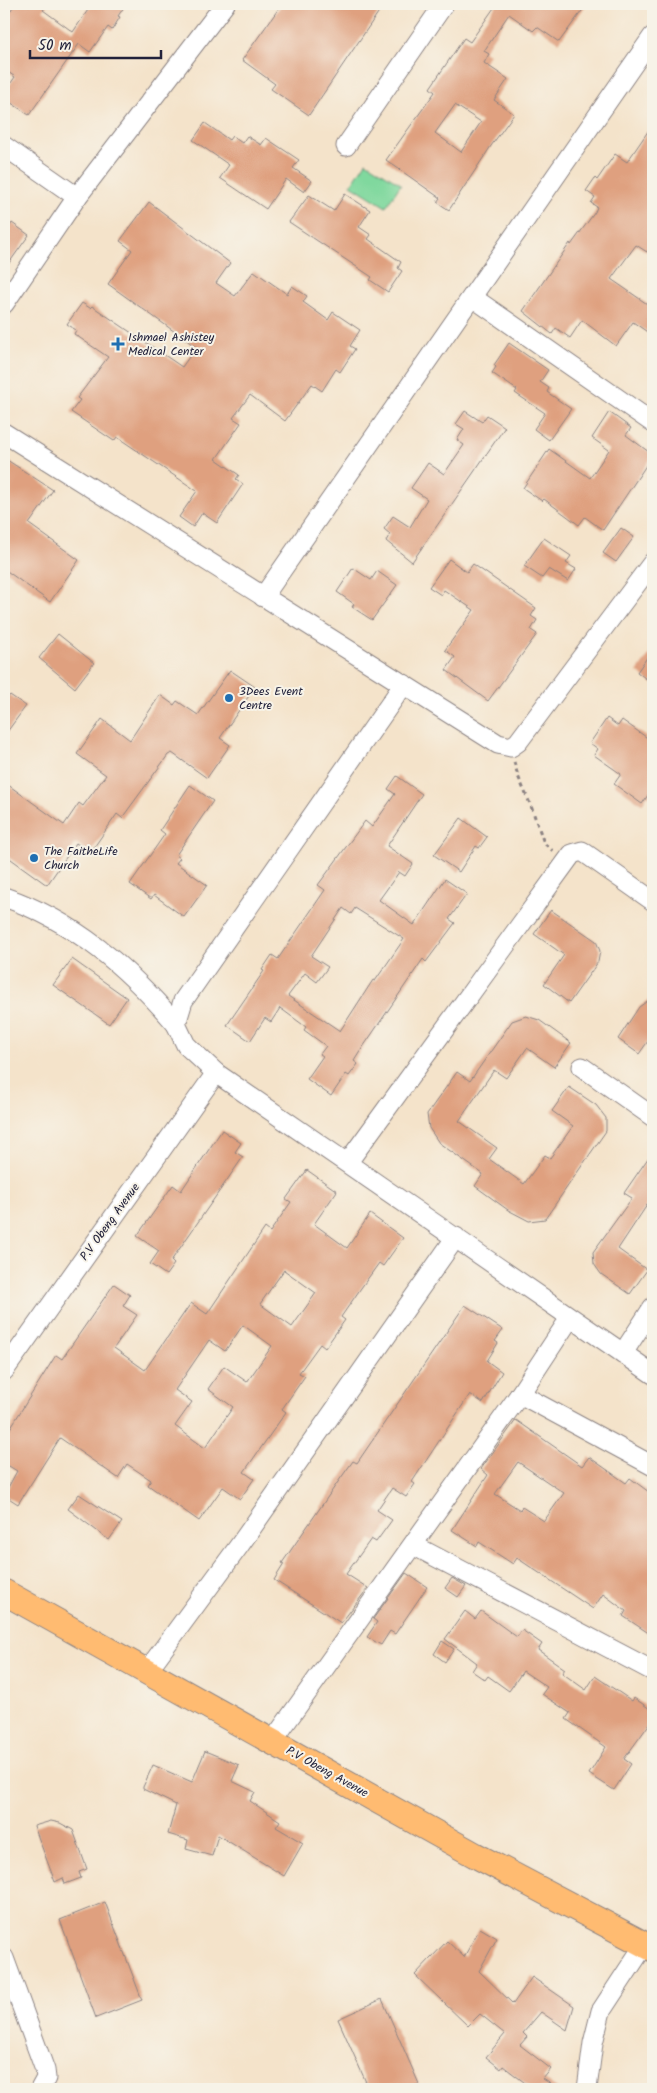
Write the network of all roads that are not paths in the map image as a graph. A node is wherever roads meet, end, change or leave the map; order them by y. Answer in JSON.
{"nodes":[{"id":1,"x":225,"y":4,"type":"edge"},
{"id":2,"x":444,"y":4,"type":"edge"},
{"id":3,"x":653,"y":36,"type":"edge"},
{"id":4,"x":4,"y":146,"type":"edge"},
{"id":5,"x":346,"y":146,"type":"dead end"},
{"id":6,"x":76,"y":197,"type":"junction"},
{"id":7,"x":472,"y":297,"type":"junction"},
{"id":8,"x":4,"y":304,"type":"edge"},
{"id":9,"x":653,"y":423,"type":"edge"},
{"id":10,"x":4,"y":433,"type":"edge"},
{"id":11,"x":653,"y":562,"type":"edge"},
{"id":12,"x":263,"y":597,"type":"junction"},
{"id":13,"x":404,"y":684,"type":"junction"},
{"id":14,"x":4,"y":897,"type":"edge"},
{"id":15,"x":653,"y":901,"type":"edge"},
{"id":16,"x":176,"y":1024,"type":"junction"},
{"id":17,"x":582,"y":1066,"type":"dead end"},
{"id":18,"x":216,"y":1073,"type":"junction"},
{"id":19,"x":653,"y":1117,"type":"edge"},
{"id":20,"x":348,"y":1162,"type":"junction"},
{"id":21,"x":456,"y":1237,"type":"junction"},
{"id":22,"x":653,"y":1307,"type":"edge"},
{"id":23,"x":570,"y":1318,"type":"junction"},
{"id":24,"x":623,"y":1353,"type":"junction"},
{"id":25,"x":4,"y":1370,"type":"edge"},
{"id":26,"x":653,"y":1374,"type":"edge"},
{"id":27,"x":520,"y":1394,"type":"junction"},
{"id":28,"x":653,"y":1466,"type":"edge"},
{"id":29,"x":413,"y":1545,"type":"junction"},
{"id":30,"x":4,"y":1592,"type":"edge"},
{"id":31,"x":147,"y":1671,"type":"junction"},
{"id":32,"x":653,"y":1671,"type":"edge"},
{"id":33,"x":272,"y":1742,"type":"junction"},
{"id":34,"x":649,"y":1946,"type":"edge"},
{"id":35,"x":4,"y":1958,"type":"edge"},
{"id":36,"x":40,"y":2089,"type":"edge"},
{"id":37,"x":587,"y":2089,"type":"edge"}],
"edges":[{"from":1,"to":6,"type":"street"},
{"from":2,"to":5,"type":"street"},
{"from":3,"to":7,"type":"street"},
{"from":4,"to":6,"type":"street"},
{"from":6,"to":8,"type":"street"},
{"from":7,"to":9,"type":"street"},
{"from":7,"to":12,"type":"street"},
{"from":10,"to":12,"type":"street"},
{"from":11,"to":13,"type":"street"},
{"from":12,"to":13,"type":"street"},
{"from":13,"to":16,"type":"street"},
{"from":14,"to":16,"type":"street"},
{"from":15,"to":20,"type":"street"},
{"from":16,"to":18,"type":"street"},
{"from":17,"to":19,"type":"street"},
{"from":18,"to":20,"type":"street"},
{"from":18,"to":25,"type":"street","name":"P.V Obeng Avenue"},
{"from":20,"to":21,"type":"street"},
{"from":21,"to":23,"type":"street"},
{"from":21,"to":31,"type":"street"},
{"from":22,"to":24,"type":"street"},
{"from":23,"to":24,"type":"street"},
{"from":23,"to":27,"type":"street"},
{"from":24,"to":26,"type":"street"},
{"from":27,"to":28,"type":"street"},
{"from":27,"to":29,"type":"street"},
{"from":29,"to":32,"type":"street"},
{"from":29,"to":33,"type":"street"},
{"from":30,"to":31,"type":"main road","name":"P.V Obeng Avenue"},
{"from":31,"to":33,"type":"main road","name":"P.V Obeng Avenue"},
{"from":33,"to":34,"type":"main road","name":"P.V Obeng Avenue"},
{"from":34,"to":37,"type":"street"},
{"from":35,"to":36,"type":"street"}]}
